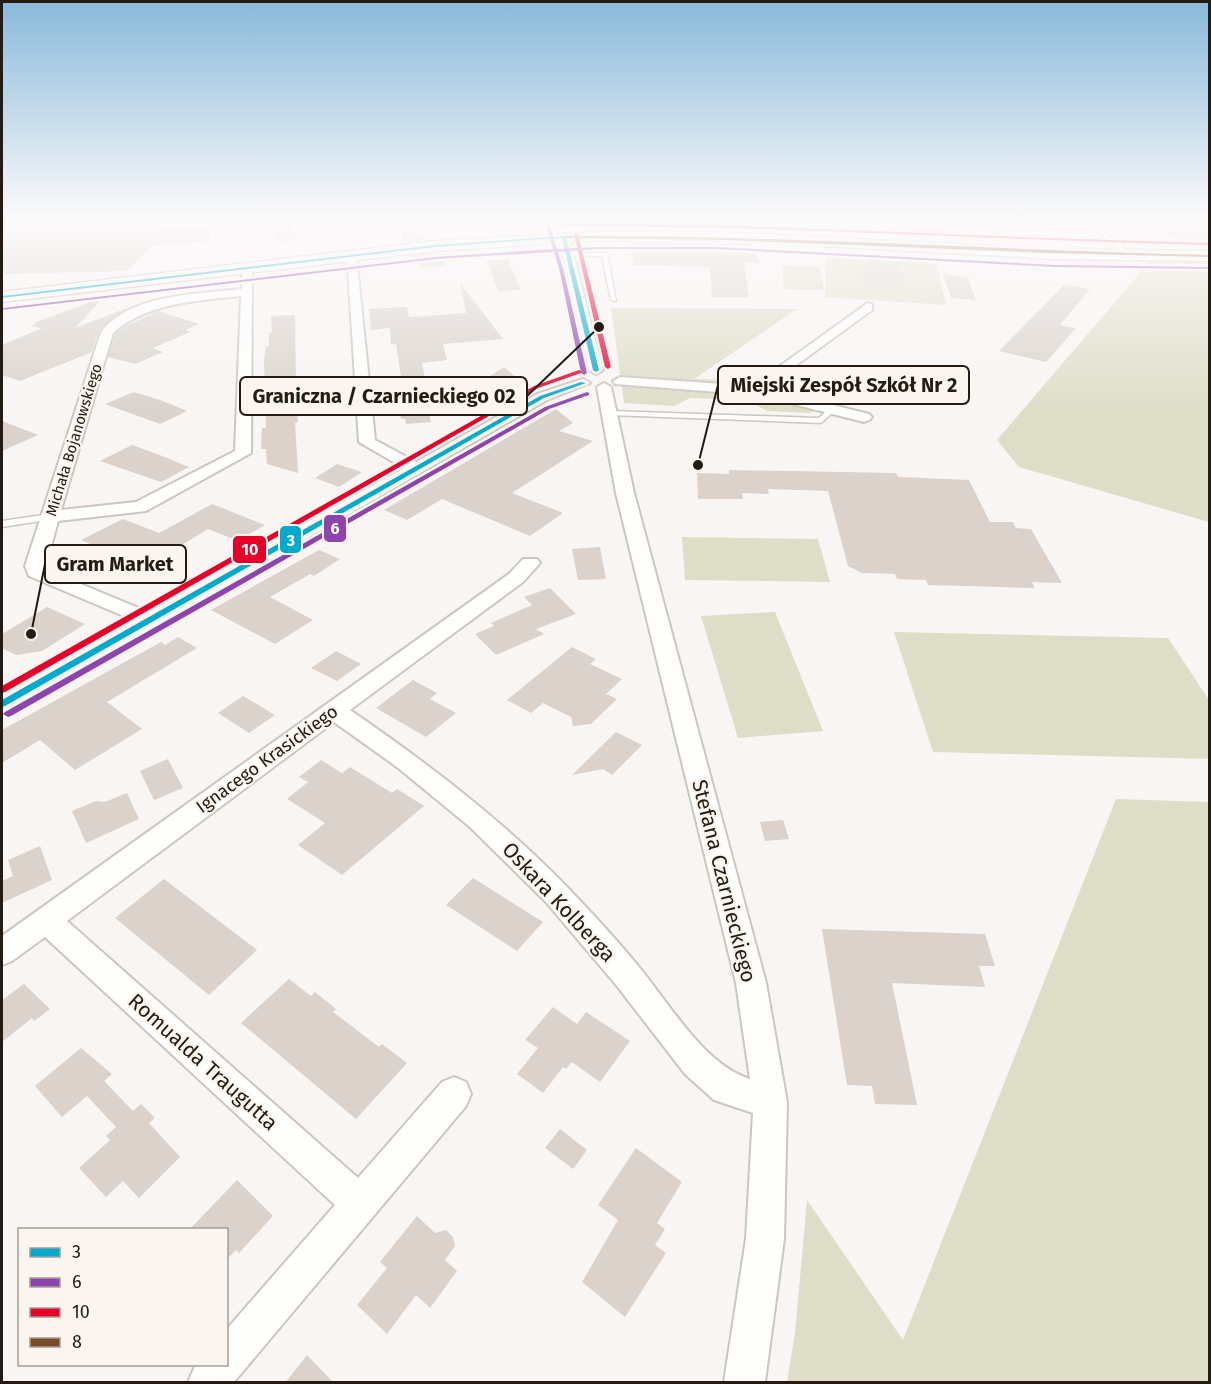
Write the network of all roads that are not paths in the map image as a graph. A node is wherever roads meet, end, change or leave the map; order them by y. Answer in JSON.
{"nodes":[{"id":1,"x":107,"y":285,"type":"edge"},
{"id":2,"x":248,"y":285,"type":"edge"},
{"id":3,"x":354,"y":285,"type":"edge"},
{"id":4,"x":575,"y":285,"type":"edge"},
{"id":5,"x":611,"y":285,"type":"edge"},
{"id":6,"x":248,"y":292,"type":"junction"},
{"id":7,"x":2,"y":297,"type":"edge"},
{"id":8,"x":614,"y":300,"type":"dead end"},
{"id":9,"x":868,"y":307,"type":"dead end"},
{"id":10,"x":603,"y":387,"type":"junction"},
{"id":11,"x":756,"y":391,"type":"junction"},
{"id":12,"x":834,"y":408,"type":"junction"},
{"id":13,"x":864,"y":417,"type":"dead end"},
{"id":14,"x":418,"y":468,"type":"junction"},
{"id":15,"x":51,"y":518,"type":"junction"},
{"id":16,"x":2,"y":524,"type":"edge"},
{"id":17,"x":530,"y":563,"type":"dead end"},
{"id":18,"x":150,"y":620,"type":"junction"},
{"id":19,"x":2,"y":704,"type":"edge"},
{"id":20,"x":334,"y":711,"type":"junction"},
{"id":21,"x":45,"y":919,"type":"junction"},
{"id":22,"x":2,"y":952,"type":"edge"},
{"id":23,"x":454,"y":1094,"type":"dead end"},
{"id":24,"x":770,"y":1102,"type":"junction"},
{"id":25,"x":362,"y":1205,"type":"junction"},
{"id":26,"x":228,"y":1359,"type":"edge"},
{"id":27,"x":222,"y":1366,"type":"edge"},
{"id":28,"x":208,"y":1383,"type":"edge"},
{"id":29,"x":745,"y":1383,"type":"edge"}],
"edges":[{"from":1,"to":7,"type":"main road"},
{"from":2,"to":6,"type":"street"},
{"from":3,"to":14,"type":"street"},
{"from":4,"to":10,"type":"street","name":"Stefana Czarnieckiego"},
{"from":5,"to":8,"type":"lane"},
{"from":6,"to":15,"type":"street","name":"Michała Bojanowskiego"},
{"from":6,"to":15,"type":"street"},
{"from":9,"to":11,"type":"street"},
{"from":10,"to":11,"type":"street"},
{"from":10,"to":12,"type":"lane"},
{"from":10,"to":14,"type":"street"},
{"from":10,"to":24,"type":"street","name":"Stefana Czarnieckiego"},
{"from":11,"to":12,"type":"street"},
{"from":12,"to":13,"type":"street"},
{"from":14,"to":18,"type":"street"},
{"from":15,"to":16,"type":"lane"},
{"from":15,"to":18,"type":"street","name":"Michała Bojanowskiego"},
{"from":17,"to":20,"type":"street","name":"Ignacego Krasickiego"},
{"from":18,"to":19,"type":"street"},
{"from":20,"to":21,"type":"street","name":"Ignacego Krasickiego"},
{"from":20,"to":24,"type":"street","name":"Oskara Kolberga"},
{"from":21,"to":22,"type":"street","name":"Ignacego Krasickiego"},
{"from":21,"to":25,"type":"street","name":"Romualda Traugutta"},
{"from":23,"to":25,"type":"street"},
{"from":24,"to":29,"type":"street","name":"Stefana Czarnieckiego"},
{"from":25,"to":26,"type":"street"},
{"from":27,"to":28,"type":"street"}]}
